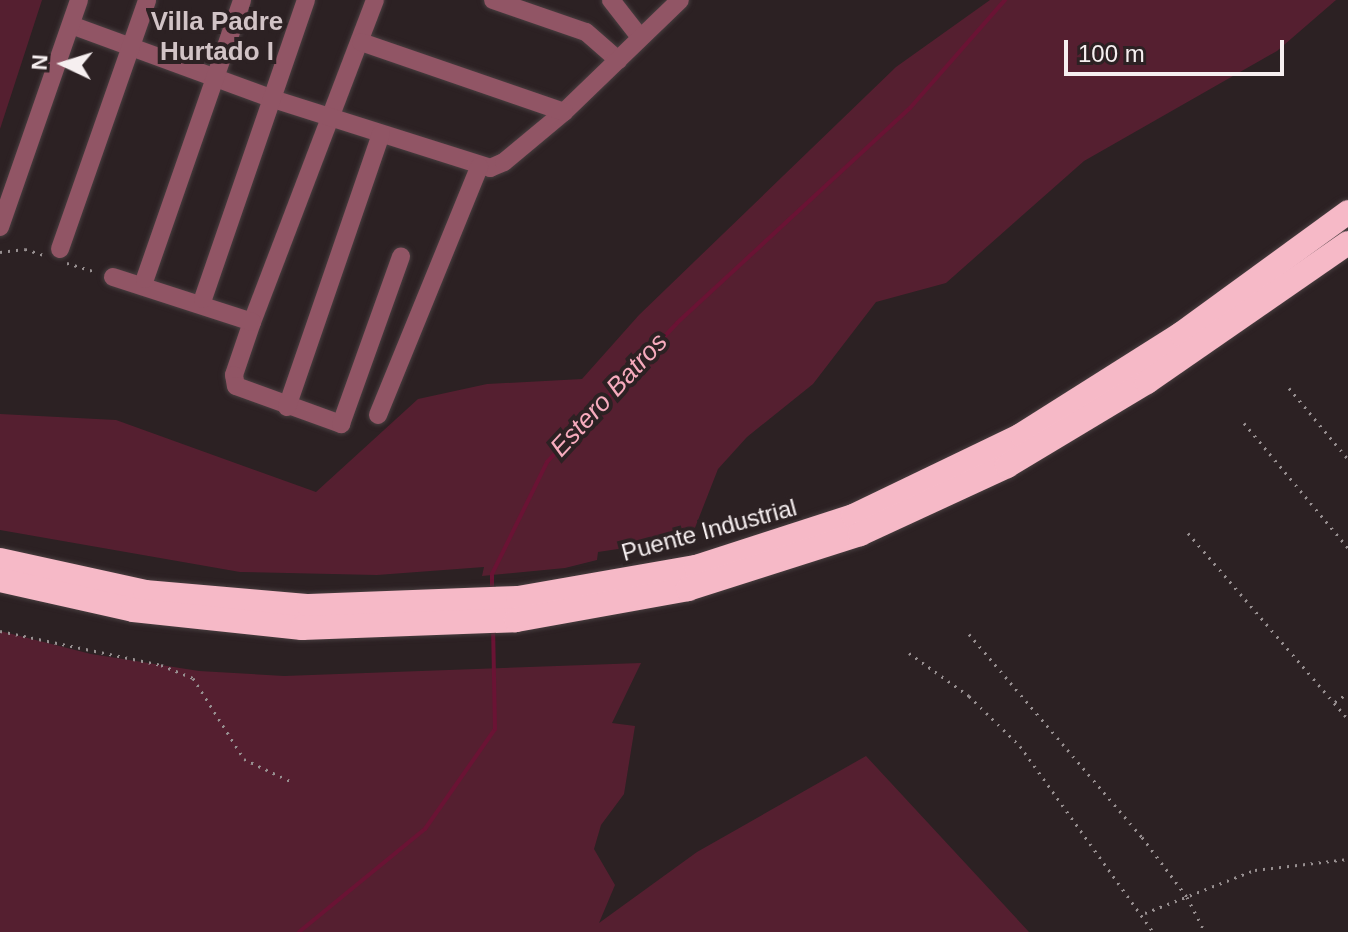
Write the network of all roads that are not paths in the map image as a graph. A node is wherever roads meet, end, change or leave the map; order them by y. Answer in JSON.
{"nodes":[{"id":1,"x":79,"y":0,"type":"edge"},
{"id":2,"x":147,"y":0,"type":"edge"},
{"id":3,"x":242,"y":0,"type":"edge"},
{"id":4,"x":306,"y":0,"type":"edge"},
{"id":5,"x":375,"y":0,"type":"edge"},
{"id":6,"x":493,"y":0,"type":"edge"},
{"id":7,"x":611,"y":0,"type":"edge"},
{"id":8,"x":680,"y":0,"type":"edge"},
{"id":9,"x":71,"y":25,"type":"junction"},
{"id":10,"x":639,"y":36,"type":"junction"},
{"id":11,"x":361,"y":42,"type":"junction"},
{"id":12,"x":131,"y":48,"type":"junction"},
{"id":13,"x":618,"y":60,"type":"junction"},
{"id":14,"x":215,"y":79,"type":"junction"},
{"id":15,"x":273,"y":99,"type":"junction"},
{"id":16,"x":564,"y":112,"type":"junction"},
{"id":17,"x":330,"y":117,"type":"junction"},
{"id":18,"x":381,"y":134,"type":"junction"},
{"id":19,"x":488,"y":167,"type":"junction"},
{"id":20,"x":1348,"y":212,"type":"edge"},
{"id":21,"x":0,"y":227,"type":"edge"},
{"id":22,"x":1348,"y":243,"type":"edge"},
{"id":23,"x":60,"y":249,"type":"dead end"},
{"id":24,"x":401,"y":256,"type":"dead end"},
{"id":25,"x":113,"y":277,"type":"dead end"},
{"id":26,"x":145,"y":279,"type":"dead end"},
{"id":27,"x":203,"y":299,"type":"dead end"},
{"id":28,"x":252,"y":322,"type":"junction"},
{"id":29,"x":287,"y":407,"type":"junction"},
{"id":30,"x":378,"y":415,"type":"dead end"},
{"id":31,"x":856,"y":525,"type":"junction"},
{"id":32,"x":0,"y":560,"type":"edge"},
{"id":33,"x":0,"y":580,"type":"edge"}],
"edges":[{"from":1,"to":9,"type":"street"},
{"from":2,"to":12,"type":"street"},
{"from":3,"to":14,"type":"street"},
{"from":4,"to":15,"type":"street"},
{"from":5,"to":11,"type":"street"},
{"from":6,"to":13,"type":"street"},
{"from":7,"to":10,"type":"street"},
{"from":8,"to":10,"type":"street"},
{"from":9,"to":12,"type":"street"},
{"from":9,"to":21,"type":"street"},
{"from":10,"to":13,"type":"street"},
{"from":11,"to":16,"type":"street"},
{"from":11,"to":17,"type":"street"},
{"from":12,"to":14,"type":"street"},
{"from":12,"to":23,"type":"street"},
{"from":13,"to":16,"type":"street"},
{"from":14,"to":15,"type":"street"},
{"from":14,"to":26,"type":"street"},
{"from":15,"to":17,"type":"street"},
{"from":15,"to":27,"type":"street"},
{"from":16,"to":19,"type":"street"},
{"from":17,"to":18,"type":"street"},
{"from":17,"to":28,"type":"street"},
{"from":18,"to":19,"type":"street"},
{"from":18,"to":29,"type":"street"},
{"from":19,"to":30,"type":"street"},
{"from":20,"to":31,"type":"highway","name":"Puente Industrial"},
{"from":22,"to":31,"type":"highway","name":"Puente Industrial"},
{"from":24,"to":29,"type":"street"},
{"from":25,"to":28,"type":"street"},
{"from":28,"to":29,"type":"street"},
{"from":31,"to":32,"type":"highway","name":"Puente Industrial"},
{"from":31,"to":33,"type":"highway","name":"Puente Industrial"}]}
